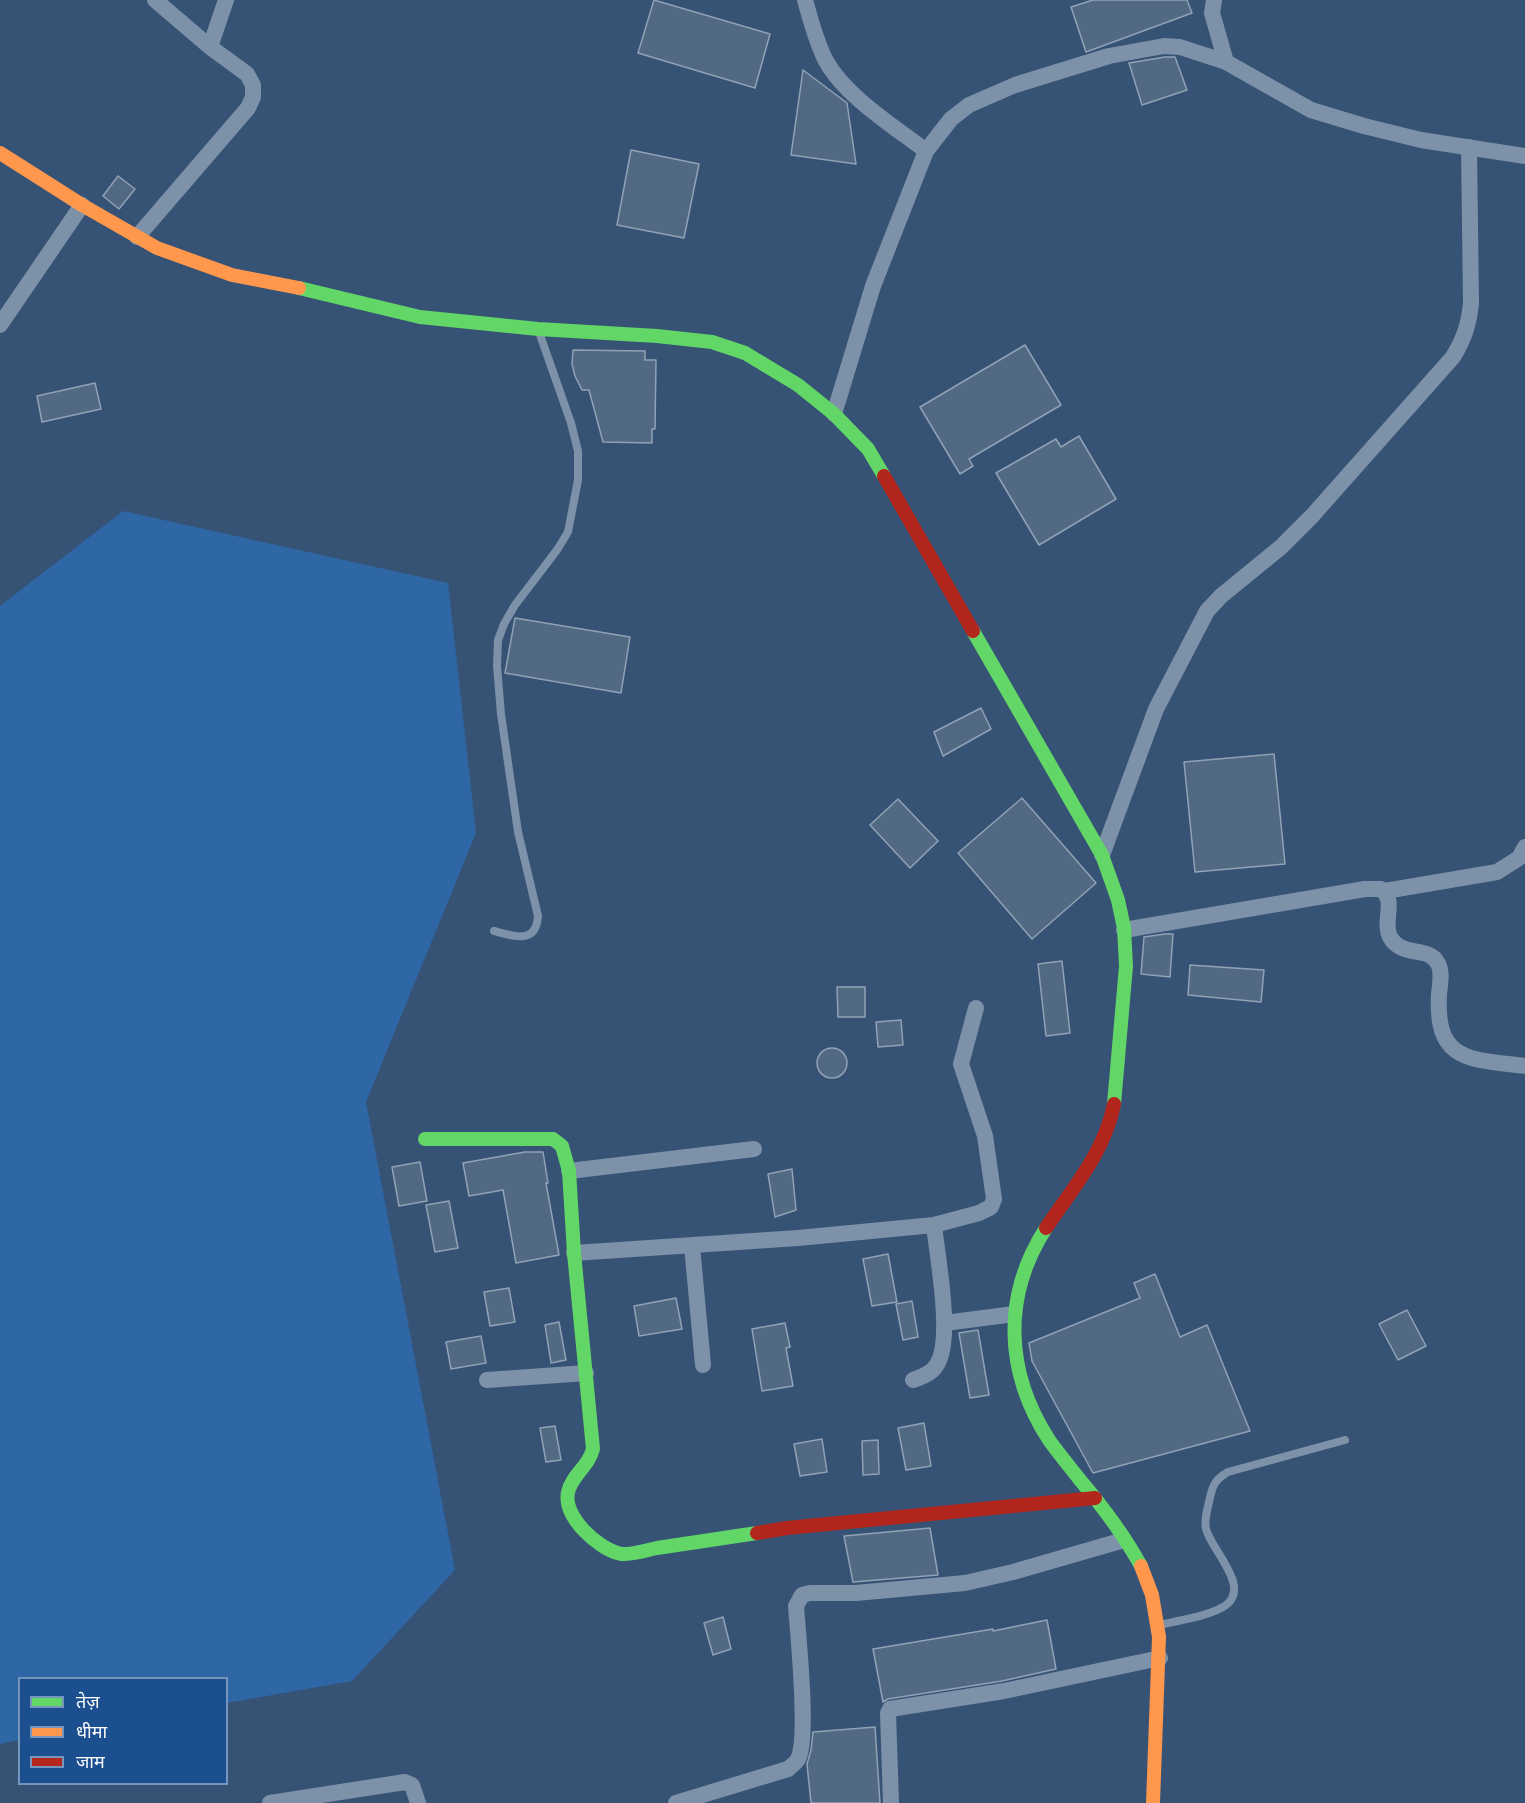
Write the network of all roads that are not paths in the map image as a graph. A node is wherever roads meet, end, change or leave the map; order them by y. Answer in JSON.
{"nodes":[{"id":1,"x":155,"y":0,"type":"edge"},
{"id":2,"x":226,"y":0,"type":"edge"},
{"id":3,"x":805,"y":0,"type":"edge"},
{"id":4,"x":1214,"y":0,"type":"edge"},
{"id":5,"x":210,"y":47,"type":"junction"},
{"id":6,"x":1226,"y":62,"type":"junction"},
{"id":7,"x":1468,"y":147,"type":"junction"},
{"id":8,"x":926,"y":151,"type":"junction"},
{"id":9,"x":0,"y":153,"type":"edge"},
{"id":10,"x":1525,"y":156,"type":"edge"},
{"id":11,"x":82,"y":205,"type":"junction"},
{"id":12,"x":137,"y":237,"type":"junction"},
{"id":13,"x":0,"y":325,"type":"edge"},
{"id":14,"x":538,"y":329,"type":"junction"},
{"id":15,"x":834,"y":414,"type":"junction"},
{"id":16,"x":1525,"y":847,"type":"edge"},
{"id":17,"x":1102,"y":855,"type":"junction"},
{"id":18,"x":1385,"y":891,"type":"junction"},
{"id":19,"x":1124,"y":930,"type":"junction"},
{"id":20,"x":494,"y":931,"type":"dead end"},
{"id":21,"x":976,"y":1008,"type":"dead end"},
{"id":22,"x":1525,"y":1066,"type":"edge"},
{"id":23,"x":425,"y":1139,"type":"dead end"},
{"id":24,"x":754,"y":1149,"type":"dead end"},
{"id":25,"x":569,"y":1171,"type":"junction"},
{"id":26,"x":934,"y":1225,"type":"junction"},
{"id":27,"x":692,"y":1246,"type":"junction"},
{"id":28,"x":574,"y":1253,"type":"junction"},
{"id":29,"x":1014,"y":1314,"type":"junction"},
{"id":30,"x":945,"y":1323,"type":"junction"},
{"id":31,"x":703,"y":1365,"type":"dead end"},
{"id":32,"x":586,"y":1373,"type":"junction"},
{"id":33,"x":487,"y":1380,"type":"dead end"},
{"id":34,"x":913,"y":1380,"type":"dead end"},
{"id":35,"x":1345,"y":1440,"type":"dead end"},
{"id":36,"x":1095,"y":1498,"type":"junction"},
{"id":37,"x":1125,"y":1540,"type":"junction"},
{"id":38,"x":1159,"y":1625,"type":"junction"},
{"id":39,"x":1160,"y":1658,"type":"junction"},
{"id":40,"x":270,"y":1803,"type":"edge"},
{"id":41,"x":418,"y":1803,"type":"edge"},
{"id":42,"x":676,"y":1803,"type":"edge"},
{"id":43,"x":891,"y":1803,"type":"edge"},
{"id":44,"x":1153,"y":1803,"type":"edge"}],
"edges":[{"from":1,"to":5,"type":"street"},
{"from":2,"to":5,"type":"street"},
{"from":3,"to":8,"type":"street"},
{"from":4,"to":6,"type":"street"},
{"from":5,"to":12,"type":"street"},
{"from":6,"to":7,"type":"street"},
{"from":6,"to":8,"type":"street"},
{"from":7,"to":10,"type":"street"},
{"from":7,"to":17,"type":"street"},
{"from":8,"to":15,"type":"street"},
{"from":9,"to":11,"type":"street"},
{"from":11,"to":12,"type":"street"},
{"from":11,"to":13,"type":"street"},
{"from":12,"to":14,"type":"street"},
{"from":14,"to":15,"type":"street"},
{"from":14,"to":20,"type":"lane"},
{"from":15,"to":17,"type":"street"},
{"from":16,"to":18,"type":"street"},
{"from":17,"to":19,"type":"street"},
{"from":18,"to":19,"type":"street"},
{"from":18,"to":22,"type":"street"},
{"from":19,"to":29,"type":"street"},
{"from":21,"to":26,"type":"street"},
{"from":23,"to":25,"type":"street"},
{"from":24,"to":25,"type":"street"},
{"from":25,"to":28,"type":"street"},
{"from":26,"to":27,"type":"street"},
{"from":26,"to":30,"type":"street"},
{"from":27,"to":28,"type":"street"},
{"from":27,"to":31,"type":"street"},
{"from":28,"to":32,"type":"street"},
{"from":29,"to":30,"type":"street"},
{"from":29,"to":36,"type":"street"},
{"from":30,"to":34,"type":"street"},
{"from":32,"to":33,"type":"street"},
{"from":32,"to":36,"type":"street"},
{"from":35,"to":38,"type":"lane"},
{"from":36,"to":37,"type":"street"},
{"from":37,"to":38,"type":"street"},
{"from":37,"to":42,"type":"street"},
{"from":38,"to":39,"type":"street"},
{"from":39,"to":43,"type":"street"},
{"from":39,"to":44,"type":"street"},
{"from":40,"to":41,"type":"street"}]}
